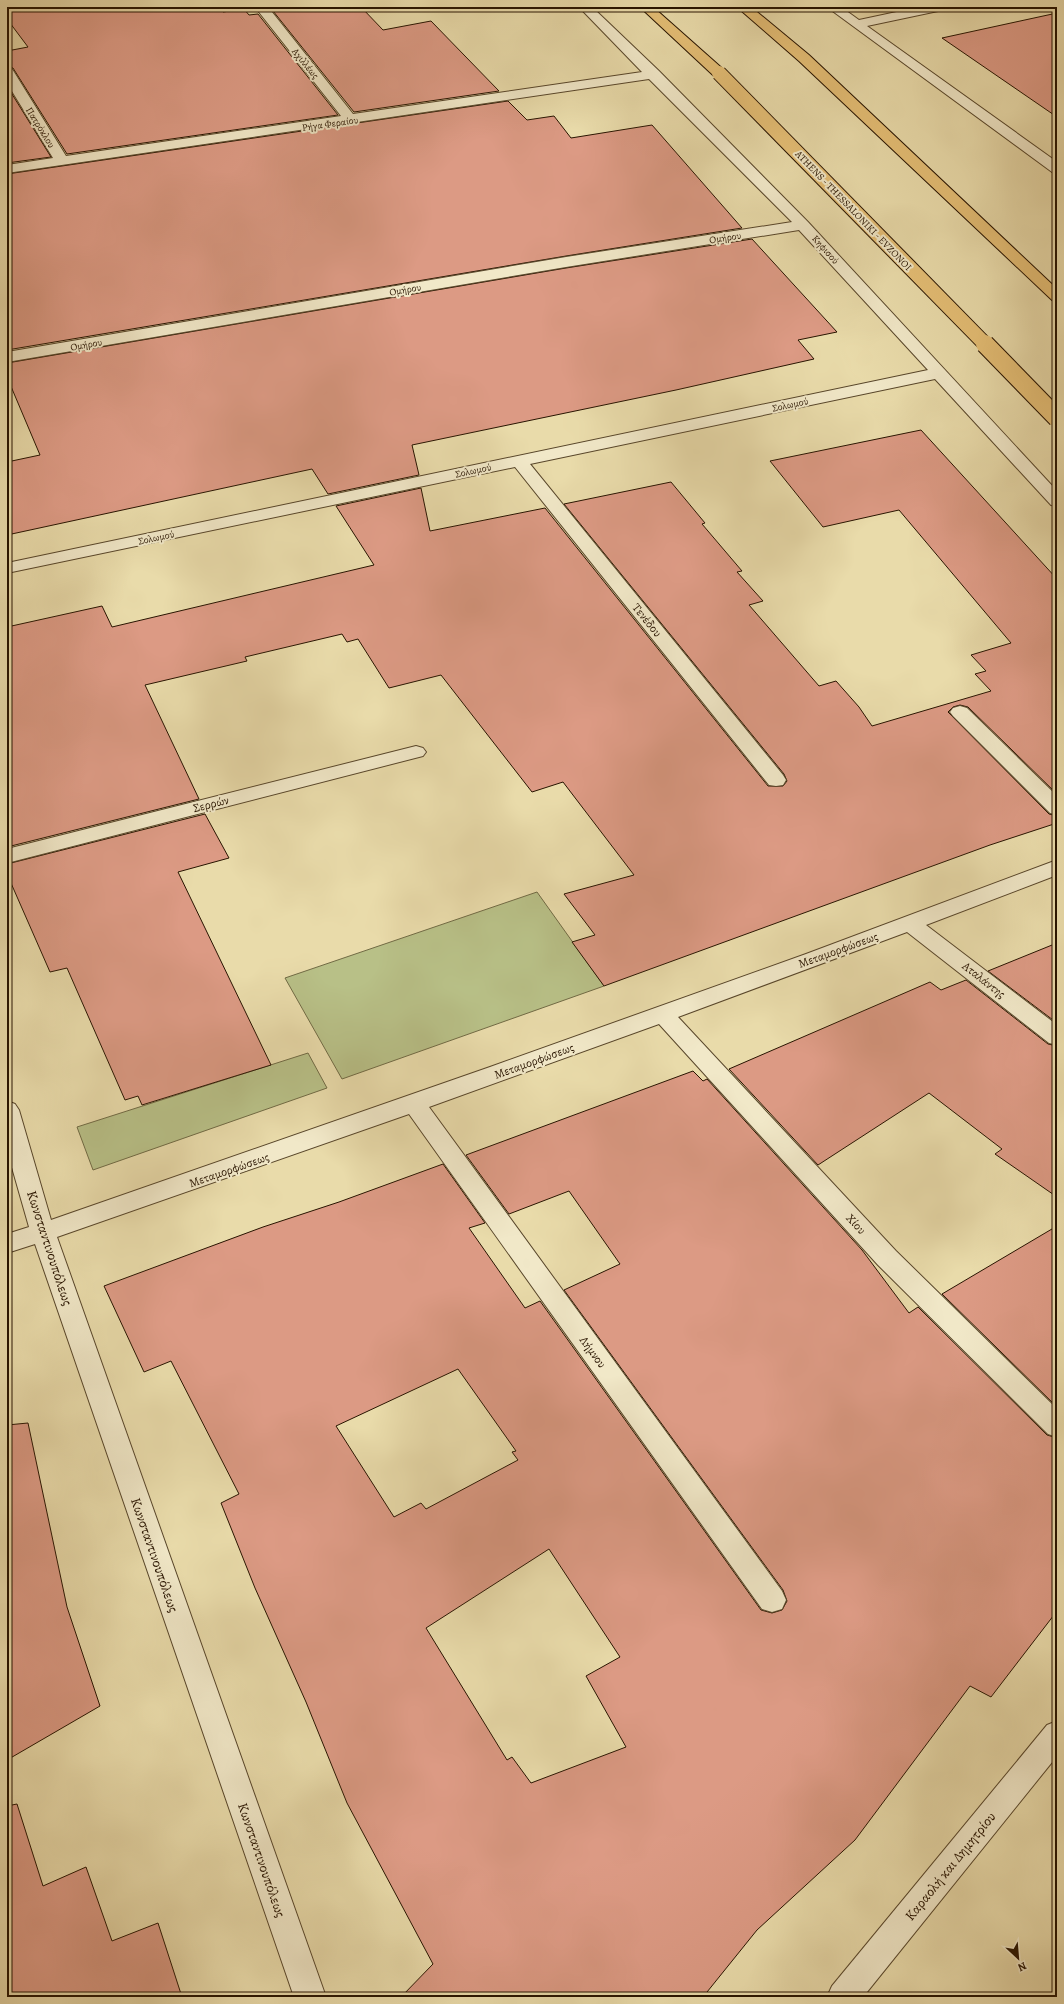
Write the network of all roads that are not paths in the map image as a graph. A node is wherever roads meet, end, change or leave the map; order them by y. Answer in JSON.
{"nodes":[{"id":1,"x":261,"y":7,"type":"edge"},
{"id":2,"x":585,"y":7,"type":"edge"},
{"id":3,"x":646,"y":7,"type":"edge"},
{"id":4,"x":743,"y":7,"type":"edge"},
{"id":5,"x":834,"y":7,"type":"edge"},
{"id":6,"x":938,"y":7,"type":"edge"},
{"id":7,"x":856,"y":24,"type":"junction"},
{"id":8,"x":7,"y":72,"type":"edge"},
{"id":9,"x":654,"y":74,"type":"junction"},
{"id":10,"x":351,"y":120,"type":"junction"},
{"id":11,"x":62,"y":161,"type":"junction"},
{"id":12,"x":7,"y":169,"type":"edge"},
{"id":13,"x":1057,"y":169,"type":"edge"},
{"id":14,"x":803,"y":225,"type":"junction"},
{"id":15,"x":1057,"y":297,"type":"edge"},
{"id":16,"x":7,"y":357,"type":"edge"},
{"id":17,"x":939,"y":373,"type":"junction"},
{"id":18,"x":1057,"y":418,"type":"edge"},
{"id":19,"x":518,"y":460,"type":"junction"},
{"id":20,"x":1057,"y":501,"type":"edge"},
{"id":21,"x":7,"y":568,"type":"edge"},
{"id":22,"x":960,"y":712,"type":"dead end"},
{"id":23,"x":416,"y":752,"type":"dead end"},
{"id":24,"x":776,"y":780,"type":"dead end"},
{"id":25,"x":1057,"y":808,"type":"edge"},
{"id":26,"x":7,"y":856,"type":"edge"},
{"id":27,"x":1057,"y":867,"type":"edge"},
{"id":28,"x":911,"y":924,"type":"junction"},
{"id":29,"x":663,"y":1014,"type":"junction"},
{"id":30,"x":1057,"y":1037,"type":"edge"},
{"id":31,"x":414,"y":1104,"type":"junction"},
{"id":32,"x":7,"y":1110,"type":"edge"},
{"id":33,"x":42,"y":1232,"type":"junction"},
{"id":34,"x":7,"y":1244,"type":"edge"},
{"id":35,"x":1057,"y":1426,"type":"edge"},
{"id":36,"x":772,"y":1600,"type":"dead end"},
{"id":37,"x":1057,"y":1734,"type":"edge"},
{"id":38,"x":310,"y":1997,"type":"edge"},
{"id":39,"x":843,"y":1997,"type":"edge"}],
"edges":[{"from":1,"to":10,"type":"street","name":"Αχιλλέως"},
{"from":2,"to":9,"type":"street","name":"Κηφισού"},
{"from":3,"to":18,"type":"highway","name":"ATHENS - THESSALONIKI - EVZONOI","bridge":true},
{"from":4,"to":15,"type":"highway"},
{"from":5,"to":7,"type":"street"},
{"from":6,"to":7,"type":"street"},
{"from":7,"to":13,"type":"street"},
{"from":8,"to":11,"type":"street","name":"Πατρόκλου"},
{"from":9,"to":10,"type":"street","name":"Ρήγα Φεραίου"},
{"from":9,"to":14,"type":"street","name":"Κηφισού"},
{"from":10,"to":11,"type":"street","name":"Ρήγα Φεραίου"},
{"from":11,"to":12,"type":"street","name":"Ρήγα Φεραίου"},
{"from":14,"to":16,"type":"street","name":"Ομήρου"},
{"from":14,"to":17,"type":"street","name":"Κηφισού"},
{"from":17,"to":19,"type":"street","name":"Σολωμού"},
{"from":17,"to":20,"type":"street","name":"Κηφισού"},
{"from":19,"to":21,"type":"street","name":"Σολωμού"},
{"from":19,"to":24,"type":"street","name":"Τενέδου"},
{"from":22,"to":25,"type":"street"},
{"from":23,"to":26,"type":"street","name":"Σερρών"},
{"from":27,"to":28,"type":"street","name":"Μεταμορφώσεως"},
{"from":28,"to":29,"type":"street","name":"Μεταμορφώσεως"},
{"from":28,"to":30,"type":"street","name":"Αταλάντης"},
{"from":29,"to":31,"type":"street","name":"Μεταμορφώσεως"},
{"from":29,"to":35,"type":"street","name":"Χίου"},
{"from":31,"to":33,"type":"street","name":"Μεταμορφώσεως"},
{"from":31,"to":36,"type":"street","name":"Λήμνου"},
{"from":32,"to":33,"type":"street","name":"Κωνσταντινουπόλεως"},
{"from":33,"to":34,"type":"street","name":"Μεταμορφώσεως"},
{"from":33,"to":38,"type":"street","name":"Κωνσταντινουπόλεως"},
{"from":37,"to":39,"type":"street","name":"Καραολή και Δημητρίου"}]}
